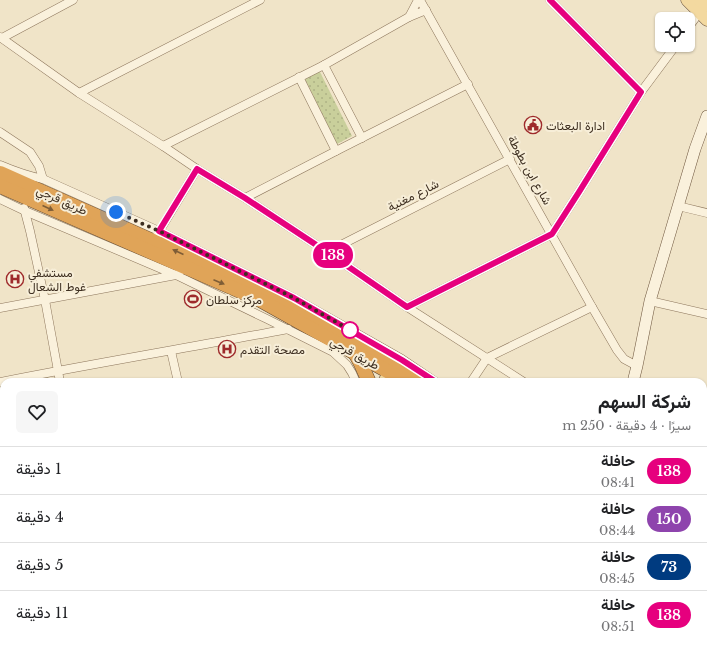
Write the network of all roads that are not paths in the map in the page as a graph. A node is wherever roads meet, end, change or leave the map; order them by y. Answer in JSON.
{"nodes":[{"id":1,"x":73,"y":0,"type":"edge"},
{"id":2,"x":260,"y":0,"type":"edge"},
{"id":3,"x":419,"y":0,"type":"edge"},
{"id":4,"x":550,"y":0,"type":"edge"},
{"id":5,"x":687,"y":0,"type":"edge"},
{"id":6,"x":704,"y":9,"type":"edge"},
{"id":7,"x":426,"y":10,"type":"junction"},
{"id":8,"x":409,"y":17,"type":"junction"},
{"id":9,"x":695,"y":20,"type":"edge"},
{"id":10,"x":1,"y":38,"type":"edge"},
{"id":11,"x":671,"y":52,"type":"edge"},
{"id":12,"x":324,"y":65,"type":"junction"},
{"id":13,"x":299,"y":77,"type":"junction"},
{"id":14,"x":468,"y":84,"type":"junction"},
{"id":15,"x":641,"y":92,"type":"junction"},
{"id":16,"x":79,"y":93,"type":"junction"},
{"id":17,"x":707,"y":116,"type":"edge"},
{"id":18,"x":0,"y":132,"type":"edge"},
{"id":19,"x":362,"y":138,"type":"junction"},
{"id":20,"x":163,"y":146,"type":"junction"},
{"id":21,"x":336,"y":150,"type":"junction"},
{"id":22,"x":510,"y":159,"type":"junction"},
{"id":23,"x":0,"y":165,"type":"edge"},
{"id":24,"x":197,"y":169,"type":"junction"},
{"id":25,"x":0,"y":173,"type":"edge"},
{"id":26,"x":43,"y":179,"type":"junction"},
{"id":27,"x":0,"y":186,"type":"edge"},
{"id":28,"x":23,"y":197,"type":"junction"},
{"id":29,"x":245,"y":198,"type":"junction"},
{"id":30,"x":0,"y":199,"type":"edge"},
{"id":31,"x":678,"y":206,"type":"junction"},
{"id":32,"x":25,"y":211,"type":"junction"},
{"id":33,"x":707,"y":213,"type":"edge"},
{"id":34,"x":552,"y":234,"type":"junction"},
{"id":35,"x":157,"y":236,"type":"junction"},
{"id":36,"x":327,"y":252,"type":"junction"},
{"id":37,"x":181,"y":272,"type":"junction"},
{"id":38,"x":260,"y":294,"type":"junction"},
{"id":39,"x":45,"y":300,"type":"junction"},
{"id":40,"x":650,"y":301,"type":"junction"},
{"id":41,"x":407,"y":307,"type":"junction"},
{"id":42,"x":592,"y":307,"type":"junction"},
{"id":43,"x":0,"y":308,"type":"edge"},
{"id":44,"x":707,"y":314,"type":"edge"},
{"id":45,"x":288,"y":329,"type":"junction"},
{"id":46,"x":172,"y":351,"type":"junction"},
{"id":47,"x":355,"y":353,"type":"junction"},
{"id":48,"x":488,"y":358,"type":"junction"},
{"id":49,"x":637,"y":366,"type":"junction"},
{"id":50,"x":58,"y":371,"type":"junction"},
{"id":51,"x":396,"y":376,"type":"edge"},
{"id":52,"x":21,"y":378,"type":"edge"},
{"id":53,"x":59,"y":378,"type":"edge"},
{"id":54,"x":177,"y":378,"type":"edge"},
{"id":55,"x":354,"y":378,"type":"edge"},
{"id":56,"x":367,"y":378,"type":"edge"},
{"id":57,"x":430,"y":378,"type":"edge"},
{"id":58,"x":474,"y":378,"type":"edge"},
{"id":59,"x":518,"y":378,"type":"edge"},
{"id":60,"x":634,"y":378,"type":"edge"}],
"edges":[{"from":1,"to":10,"type":"street"},
{"from":2,"to":16,"type":"street"},
{"from":3,"to":7,"type":"street","name":"شارع ابن بطوطة"},
{"from":3,"to":8,"type":"street"},
{"from":4,"to":15,"type":"street"},
{"from":5,"to":6,"type":"main road"},
{"from":6,"to":9,"type":"street"},
{"from":7,"to":8,"type":"street"},
{"from":7,"to":14,"type":"street","name":"شارع ابن بطوطة"},
{"from":8,"to":12,"type":"street"},
{"from":10,"to":16,"type":"street"},
{"from":11,"to":15,"type":"street"},
{"from":12,"to":13,"type":"street"},
{"from":12,"to":19,"type":"street"},
{"from":13,"to":20,"type":"street"},
{"from":13,"to":21,"type":"street"},
{"from":14,"to":19,"type":"street"},
{"from":14,"to":22,"type":"street","name":"شارع ابن بطوطة"},
{"from":15,"to":34,"type":"street"},
{"from":16,"to":20,"type":"street"},
{"from":17,"to":31,"type":"main road"},
{"from":18,"to":26,"type":"street"},
{"from":19,"to":21,"type":"street"},
{"from":20,"to":24,"type":"street"},
{"from":21,"to":29,"type":"street"},
{"from":22,"to":34,"type":"street","name":"شارع ابن بطوطة"},
{"from":22,"to":36,"type":"street","name":"شارع مغنية"},
{"from":23,"to":26,"type":"street"},
{"from":24,"to":29,"type":"street"},
{"from":24,"to":35,"type":"street"},
{"from":25,"to":35,"type":"highway","name":"طريق قرجي"},
{"from":26,"to":35,"type":"street"},
{"from":27,"to":28,"type":"highway","name":"طريق قرجي"},
{"from":28,"to":32,"type":"street"},
{"from":28,"to":37,"type":"highway","name":"طريق قرجي","one_way":true},
{"from":29,"to":36,"type":"street"},
{"from":30,"to":32,"type":"street"},
{"from":31,"to":33,"type":"street"},
{"from":31,"to":40,"type":"main road"},
{"from":32,"to":37,"type":"street"},
{"from":32,"to":39,"type":"street"},
{"from":34,"to":41,"type":"street"},
{"from":34,"to":42,"type":"street","name":"شارع ابن بطوطة"},
{"from":38,"to":35,"type":"highway","name":"طريق قرجي","one_way":true},
{"from":35,"to":57,"type":"street"},
{"from":36,"to":41,"type":"street"},
{"from":37,"to":38,"type":"highway","name":"طريق قرجي","one_way":true},
{"from":37,"to":39,"type":"street"},
{"from":37,"to":45,"type":"street"},
{"from":38,"to":47,"type":"highway","name":"طريق قرجي"},
{"from":38,"to":51,"type":"highway","name":"طريق قرجي"},
{"from":39,"to":43,"type":"street"},
{"from":39,"to":50,"type":"street"},
{"from":40,"to":44,"type":"street"},
{"from":40,"to":49,"type":"main road"},
{"from":41,"to":48,"type":"street"},
{"from":42,"to":48,"type":"street"},
{"from":42,"to":49,"type":"street","name":"شارع ابن بطوطة"},
{"from":45,"to":46,"type":"street"},
{"from":45,"to":55,"type":"street"},
{"from":46,"to":50,"type":"street"},
{"from":46,"to":54,"type":"street"},
{"from":47,"to":51,"type":"highway","name":"طريق قرجي"},
{"from":47,"to":56,"type":"highway"},
{"from":48,"to":58,"type":"street"},
{"from":48,"to":59,"type":"street"},
{"from":49,"to":60,"type":"main road"},
{"from":50,"to":52,"type":"street"},
{"from":50,"to":53,"type":"street"}]}
